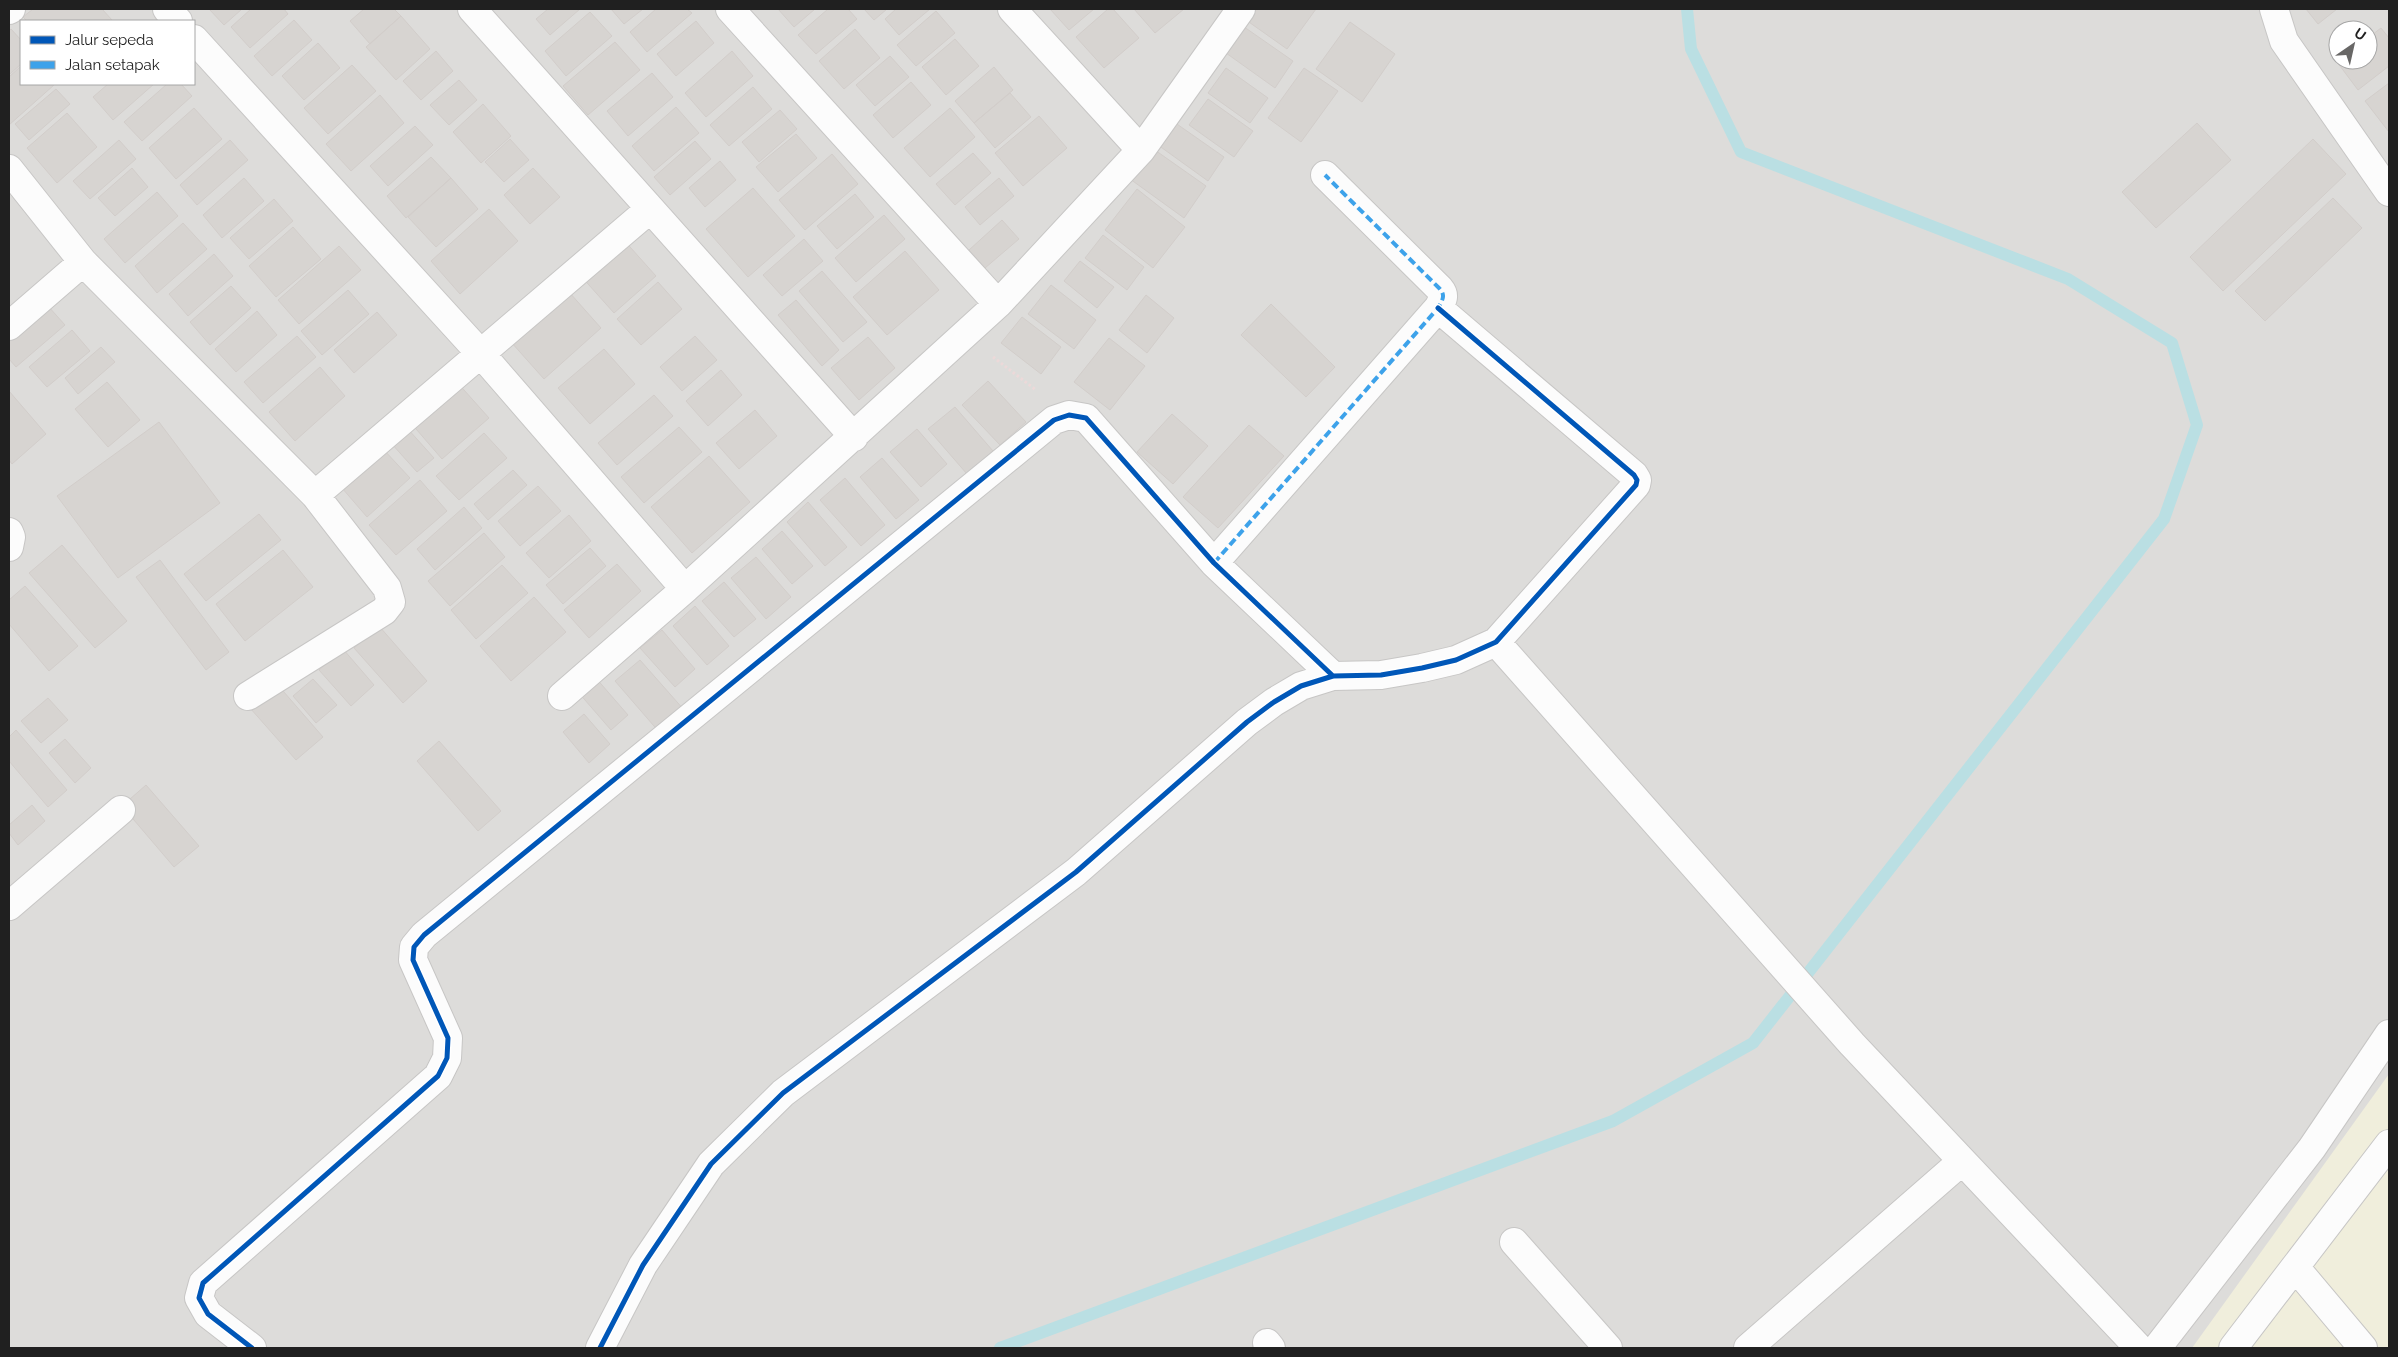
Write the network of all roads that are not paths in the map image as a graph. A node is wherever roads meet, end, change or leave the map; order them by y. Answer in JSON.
{"nodes":[{"id":1,"x":166,"y":9,"type":"edge"},
{"id":2,"x":472,"y":9,"type":"edge"},
{"id":3,"x":730,"y":9,"type":"edge"},
{"id":4,"x":1012,"y":9,"type":"edge"},
{"id":5,"x":1241,"y":9,"type":"edge"},
{"id":6,"x":2274,"y":9,"type":"edge"},
{"id":7,"x":177,"y":20,"type":"edge"},
{"id":8,"x":195,"y":40,"type":"edge"},
{"id":9,"x":1141,"y":150,"type":"junction"},
{"id":10,"x":9,"y":169,"type":"edge"},
{"id":11,"x":1325,"y":175,"type":"dead end"},
{"id":12,"x":2389,"y":192,"type":"edge"},
{"id":13,"x":650,"y":209,"type":"junction"},
{"id":14,"x":83,"y":262,"type":"junction"},
{"id":15,"x":998,"y":304,"type":"junction"},
{"id":16,"x":1438,"y":308,"type":"junction"},
{"id":17,"x":9,"y":326,"type":"edge"},
{"id":18,"x":481,"y":354,"type":"junction"},
{"id":19,"x":854,"y":437,"type":"junction"},
{"id":20,"x":315,"y":495,"type":"junction"},
{"id":21,"x":9,"y":532,"type":"edge"},
{"id":22,"x":9,"y":547,"type":"edge"},
{"id":23,"x":1214,"y":563,"type":"junction"},
{"id":24,"x":685,"y":589,"type":"junction"},
{"id":25,"x":1496,"y":642,"type":"junction"},
{"id":26,"x":1333,"y":676,"type":"junction"},
{"id":27,"x":248,"y":696,"type":"dead end"},
{"id":28,"x":562,"y":696,"type":"dead end"},
{"id":29,"x":121,"y":810,"type":"dead end"},
{"id":30,"x":9,"y":906,"type":"edge"},
{"id":31,"x":2389,"y":1034,"type":"edge"},
{"id":32,"x":2389,"y":1144,"type":"edge"},
{"id":33,"x":1961,"y":1162,"type":"junction"},
{"id":34,"x":1514,"y":1242,"type":"dead end"},
{"id":35,"x":2295,"y":1267,"type":"junction"},
{"id":36,"x":252,"y":1348,"type":"edge"},
{"id":37,"x":600,"y":1348,"type":"edge"},
{"id":38,"x":1608,"y":1348,"type":"edge"},
{"id":39,"x":1748,"y":1348,"type":"edge"},
{"id":40,"x":2139,"y":1348,"type":"edge"},
{"id":41,"x":2157,"y":1348,"type":"edge"},
{"id":42,"x":2233,"y":1348,"type":"edge"},
{"id":43,"x":2363,"y":1348,"type":"edge"}],
"edges":[{"from":1,"to":7,"type":"street"},
{"from":2,"to":13,"type":"street"},
{"from":3,"to":15,"type":"street"},
{"from":4,"to":9,"type":"street"},
{"from":5,"to":9,"type":"street"},
{"from":6,"to":12,"type":"street"},
{"from":8,"to":18,"type":"street"},
{"from":9,"to":15,"type":"street"},
{"from":10,"to":14,"type":"street"},
{"from":11,"to":16,"type":"street"},
{"from":13,"to":18,"type":"street"},
{"from":13,"to":19,"type":"street"},
{"from":14,"to":17,"type":"street"},
{"from":14,"to":20,"type":"street"},
{"from":15,"to":19,"type":"street"},
{"from":16,"to":23,"type":"street"},
{"from":16,"to":25,"type":"street"},
{"from":18,"to":20,"type":"street"},
{"from":18,"to":24,"type":"street"},
{"from":19,"to":24,"type":"street"},
{"from":20,"to":27,"type":"street"},
{"from":21,"to":22,"type":"street"},
{"from":23,"to":26,"type":"street"},
{"from":23,"to":36,"type":"street"},
{"from":24,"to":28,"type":"street"},
{"from":25,"to":26,"type":"street"},
{"from":25,"to":33,"type":"street"},
{"from":26,"to":37,"type":"street"},
{"from":29,"to":30,"type":"street"},
{"from":31,"to":41,"type":"street"},
{"from":32,"to":35,"type":"street"},
{"from":33,"to":39,"type":"street"},
{"from":33,"to":40,"type":"street"},
{"from":34,"to":38,"type":"street"},
{"from":35,"to":42,"type":"street"},
{"from":35,"to":43,"type":"street"}]}
